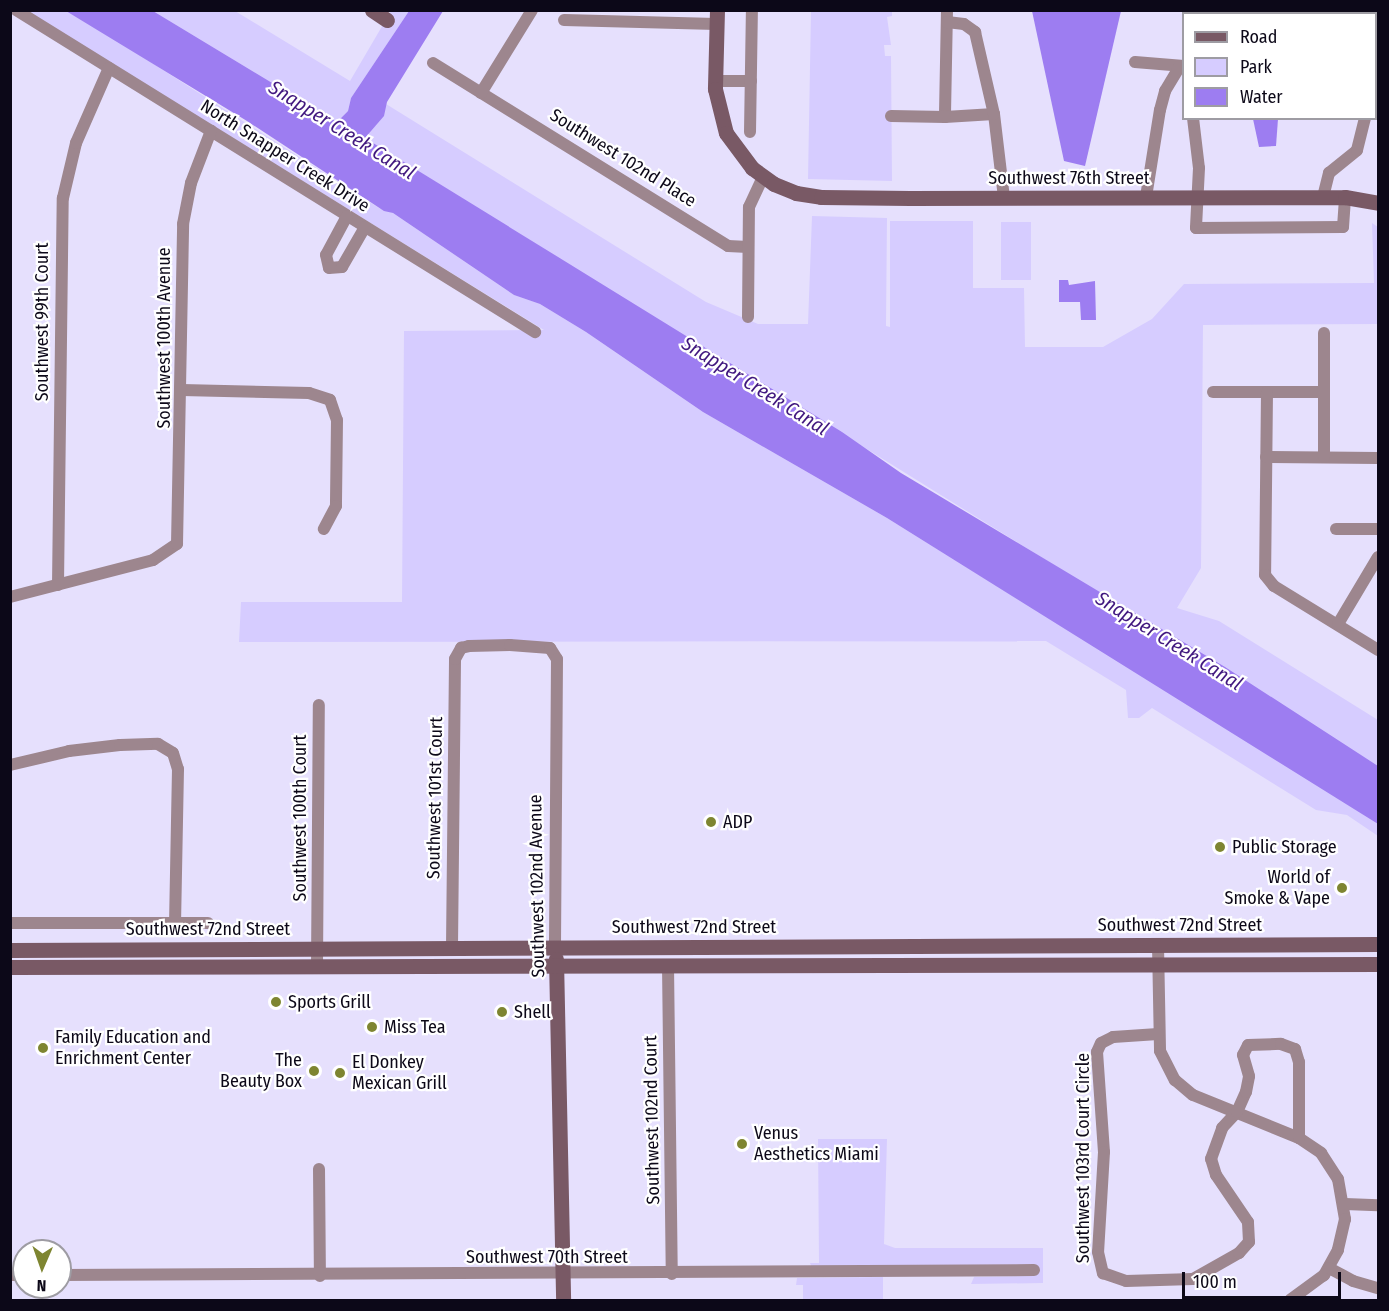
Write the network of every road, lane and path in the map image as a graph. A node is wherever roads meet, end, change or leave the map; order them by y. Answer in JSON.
{"nodes":[{"id":1,"x":16,"y":10,"type":"edge"},
{"id":2,"x":372,"y":10,"type":"edge"},
{"id":3,"x":532,"y":10,"type":"edge"},
{"id":4,"x":752,"y":10,"type":"edge"},
{"id":5,"x":947,"y":16,"type":"edge"},
{"id":6,"x":717,"y":17,"type":"edge"},
{"id":7,"x":387,"y":20,"type":"dead end"},
{"id":8,"x":564,"y":20,"type":"dead end"},
{"id":9,"x":1135,"y":62,"type":"dead end"},
{"id":10,"x":433,"y":63,"type":"dead end"},
{"id":11,"x":109,"y":68,"type":"junction"},
{"id":12,"x":1182,"y":69,"type":"edge"},
{"id":13,"x":715,"y":81,"type":"junction"},
{"id":14,"x":751,"y":81,"type":"junction"},
{"id":15,"x":481,"y":93,"type":"junction"},
{"id":16,"x":994,"y":114,"type":"junction"},
{"id":17,"x":891,"y":116,"type":"dead end"},
{"id":18,"x":945,"y":117,"type":"junction"},
{"id":19,"x":1193,"y":120,"type":"edge"},
{"id":20,"x":1364,"y":120,"type":"edge"},
{"id":21,"x":211,"y":131,"type":"junction"},
{"id":22,"x":750,"y":132,"type":"dead end"},
{"id":23,"x":763,"y":177,"type":"junction"},
{"id":24,"x":1146,"y":197,"type":"junction"},
{"id":25,"x":1197,"y":197,"type":"junction"},
{"id":26,"x":1323,"y":197,"type":"junction"},
{"id":27,"x":1345,"y":197,"type":"junction"},
{"id":28,"x":1004,"y":198,"type":"junction"},
{"id":29,"x":1378,"y":203,"type":"edge"},
{"id":30,"x":347,"y":216,"type":"junction"},
{"id":31,"x":365,"y":227,"type":"junction"},
{"id":32,"x":748,"y":247,"type":"junction"},
{"id":33,"x":748,"y":317,"type":"dead end"},
{"id":34,"x":535,"y":332,"type":"dead end"},
{"id":35,"x":1324,"y":333,"type":"dead end"},
{"id":36,"x":182,"y":390,"type":"junction"},
{"id":37,"x":1214,"y":392,"type":"dead end"},
{"id":38,"x":1268,"y":392,"type":"junction"},
{"id":39,"x":1324,"y":392,"type":"junction"},
{"id":40,"x":1266,"y":457,"type":"junction"},
{"id":41,"x":1324,"y":457,"type":"junction"},
{"id":42,"x":1378,"y":458,"type":"edge"},
{"id":43,"x":324,"y":529,"type":"dead end"},
{"id":44,"x":1336,"y":529,"type":"dead end"},
{"id":45,"x":1378,"y":529,"type":"edge"},
{"id":46,"x":1378,"y":557,"type":"edge"},
{"id":47,"x":57,"y":585,"type":"junction"},
{"id":48,"x":10,"y":597,"type":"edge"},
{"id":49,"x":1338,"y":624,"type":"junction"},
{"id":50,"x":1378,"y":650,"type":"edge"},
{"id":51,"x":458,"y":651,"type":"joint"},
{"id":52,"x":319,"y":705,"type":"dead end"},
{"id":53,"x":10,"y":765,"type":"edge"},
{"id":54,"x":10,"y":923,"type":"edge"},
{"id":55,"x":176,"y":923,"type":"junction"},
{"id":56,"x":208,"y":923,"type":"dead end"},
{"id":57,"x":1378,"y":944,"type":"edge"},
{"id":58,"x":1158,"y":945,"type":"junction"},
{"id":59,"x":1335,"y":945,"type":"junction"},
{"id":60,"x":863,"y":946,"type":"junction"},
{"id":61,"x":1024,"y":946,"type":"junction"},
{"id":62,"x":452,"y":947,"type":"junction"},
{"id":63,"x":555,"y":947,"type":"junction"},
{"id":64,"x":173,"y":948,"type":"junction"},
{"id":65,"x":318,"y":948,"type":"junction"},
{"id":66,"x":10,"y":950,"type":"edge"},
{"id":67,"x":69,"y":950,"type":"junction"},
{"id":68,"x":1334,"y":964,"type":"junction"},
{"id":69,"x":1378,"y":964,"type":"edge"},
{"id":70,"x":668,"y":965,"type":"junction"},
{"id":71,"x":829,"y":965,"type":"junction"},
{"id":72,"x":1025,"y":965,"type":"junction"},
{"id":73,"x":1158,"y":965,"type":"junction"},
{"id":74,"x":317,"y":966,"type":"junction"},
{"id":75,"x":556,"y":966,"type":"junction"},
{"id":76,"x":10,"y":967,"type":"edge"},
{"id":77,"x":69,"y":967,"type":"junction"},
{"id":78,"x":173,"y":967,"type":"junction"},
{"id":79,"x":1158,"y":1034,"type":"junction"},
{"id":80,"x":1237,"y":1112,"type":"junction"},
{"id":81,"x":1299,"y":1137,"type":"junction"},
{"id":82,"x":319,"y":1169,"type":"dead end"},
{"id":83,"x":1345,"y":1204,"type":"junction"},
{"id":84,"x":1378,"y":1204,"type":"edge"},
{"id":85,"x":1329,"y":1268,"type":"junction"},
{"id":86,"x":1034,"y":1270,"type":"dead end"},
{"id":87,"x":672,"y":1274,"type":"junction"},
{"id":88,"x":72,"y":1275,"type":"edge"},
{"id":89,"x":320,"y":1275,"type":"junction"},
{"id":90,"x":563,"y":1275,"type":"junction"},
{"id":91,"x":1378,"y":1288,"type":"edge"},
{"id":92,"x":563,"y":1300,"type":"edge"},
{"id":93,"x":1290,"y":1300,"type":"edge"}],
"edges":[{"from":1,"to":11,"type":"street","name":"North Snapper Creek Drive"},
{"from":2,"to":7,"type":"main road"},
{"from":3,"to":15,"type":"street"},
{"from":4,"to":14,"type":"street"},
{"from":5,"to":16,"type":"street"},
{"from":5,"to":18,"type":"street"},
{"from":6,"to":8,"type":"street"},
{"from":6,"to":13,"type":"main road"},
{"from":9,"to":12,"type":"street"},
{"from":10,"to":15,"type":"street","name":"Southwest 102nd Place"},
{"from":11,"to":21,"type":"street","name":"North Snapper Creek Drive"},
{"from":11,"to":47,"type":"street","name":"Southwest 99th Court"},
{"from":12,"to":24,"type":"street"},
{"from":13,"to":14,"type":"street"},
{"from":13,"to":23,"type":"main road"},
{"from":14,"to":22,"type":"street"},
{"from":15,"to":32,"type":"street","name":"Southwest 102nd Place"},
{"from":16,"to":18,"type":"street"},
{"from":16,"to":28,"type":"street"},
{"from":17,"to":18,"type":"street"},
{"from":19,"to":25,"type":"street"},
{"from":20,"to":26,"type":"street"},
{"from":21,"to":30,"type":"street","name":"North Snapper Creek Drive"},
{"from":21,"to":36,"type":"street","name":"Southwest 100th Avenue"},
{"from":23,"to":28,"type":"main road","name":"Southwest 76th Street"},
{"from":23,"to":32,"type":"street"},
{"from":24,"to":25,"type":"main road","name":"Southwest 76th Street"},
{"from":24,"to":28,"type":"main road","name":"Southwest 76th Street"},
{"from":25,"to":26,"type":"main road","name":"Southwest 76th Street"},
{"from":25,"to":27,"type":"street"},
{"from":26,"to":27,"type":"main road","name":"Southwest 76th Street"},
{"from":27,"to":29,"type":"main road","name":"Southwest 76th Street"},
{"from":30,"to":31,"type":"street","name":"North Snapper Creek Drive"},
{"from":30,"to":31,"type":"street"},
{"from":31,"to":34,"type":"street","name":"North Snapper Creek Drive"},
{"from":32,"to":33,"type":"street"},
{"from":35,"to":39,"type":"street"},
{"from":36,"to":43,"type":"street"},
{"from":36,"to":47,"type":"street","name":"Southwest 100th Avenue"},
{"from":37,"to":38,"type":"street"},
{"from":38,"to":39,"type":"street"},
{"from":38,"to":40,"type":"street"},
{"from":39,"to":41,"type":"street"},
{"from":40,"to":41,"type":"street"},
{"from":40,"to":49,"type":"street"},
{"from":41,"to":42,"type":"street"},
{"from":44,"to":45,"type":"street"},
{"from":46,"to":49,"type":"street"},
{"from":47,"to":48,"type":"street"},
{"from":49,"to":50,"type":"street"},
{"from":51,"to":62,"type":"street","name":"Southwest 101st Court"},
{"from":51,"to":63,"type":"street","name":"Southwest 102nd Avenue"},
{"from":52,"to":65,"type":"street","name":"Southwest 100th Court"},
{"from":53,"to":55,"type":"street"},
{"from":54,"to":55,"type":"street","name":"Southwest 72nd Street"},
{"from":55,"to":56,"type":"street","name":"Southwest 72nd Street"},
{"from":57,"to":59,"type":"main road","name":"Southwest 72nd Street"},
{"from":58,"to":59,"type":"main road","name":"Southwest 72nd Street"},
{"from":58,"to":61,"type":"main road","name":"Southwest 72nd Street"},
{"from":58,"to":73,"type":"street"},
{"from":59,"to":68,"type":"main road"},
{"from":60,"to":61,"type":"main road","name":"Southwest 72nd Street"},
{"from":60,"to":63,"type":"main road","name":"Southwest 72nd Street"},
{"from":60,"to":71,"type":"main road"},
{"from":61,"to":72,"type":"main road"},
{"from":62,"to":63,"type":"main road","name":"Southwest 72nd Street"},
{"from":62,"to":65,"type":"main road","name":"Southwest 72nd Street"},
{"from":63,"to":75,"type":"main road","name":"Southwest 102nd Avenue"},
{"from":64,"to":65,"type":"main road","name":"Southwest 72nd Street"},
{"from":64,"to":67,"type":"main road","name":"Southwest 72nd Street"},
{"from":64,"to":78,"type":"main road"},
{"from":65,"to":74,"type":"street","name":"Southwest 100th Court"},
{"from":66,"to":67,"type":"main road","name":"Southwest 72nd Street"},
{"from":67,"to":77,"type":"main road"},
{"from":68,"to":69,"type":"main road","name":"Southwest 72nd Street"},
{"from":68,"to":73,"type":"main road","name":"Southwest 72nd Street"},
{"from":70,"to":71,"type":"main road","name":"Southwest 72nd Street"},
{"from":70,"to":75,"type":"main road","name":"Southwest 72nd Street"},
{"from":70,"to":87,"type":"street","name":"Southwest 102nd Court"},
{"from":71,"to":72,"type":"main road","name":"Southwest 72nd Street"},
{"from":72,"to":73,"type":"main road","name":"Southwest 72nd Street"},
{"from":73,"to":79,"type":"street"},
{"from":74,"to":75,"type":"main road","name":"Southwest 72nd Street"},
{"from":74,"to":78,"type":"main road","name":"Southwest 72nd Street"},
{"from":75,"to":90,"type":"main road","name":"Southwest 102nd Avenue"},
{"from":76,"to":77,"type":"main road","name":"Southwest 72nd Street"},
{"from":77,"to":78,"type":"main road","name":"Southwest 72nd Street"},
{"from":79,"to":80,"type":"street"},
{"from":79,"to":80,"type":"street","name":"Southwest 103rd Court Circle"},
{"from":80,"to":81,"type":"street"},
{"from":80,"to":81,"type":"street"},
{"from":81,"to":83,"type":"street"},
{"from":82,"to":89,"type":"street"},
{"from":83,"to":84,"type":"street"},
{"from":83,"to":85,"type":"street"},
{"from":85,"to":91,"type":"street"},
{"from":85,"to":93,"type":"street"},
{"from":86,"to":87,"type":"street","name":"Southwest 70th Street"},
{"from":87,"to":90,"type":"street","name":"Southwest 70th Street"},
{"from":88,"to":89,"type":"street","name":"Southwest 70th Street"},
{"from":89,"to":90,"type":"street","name":"Southwest 70th Street"},
{"from":90,"to":92,"type":"main road","name":"Southwest 102nd Avenue"}]}
